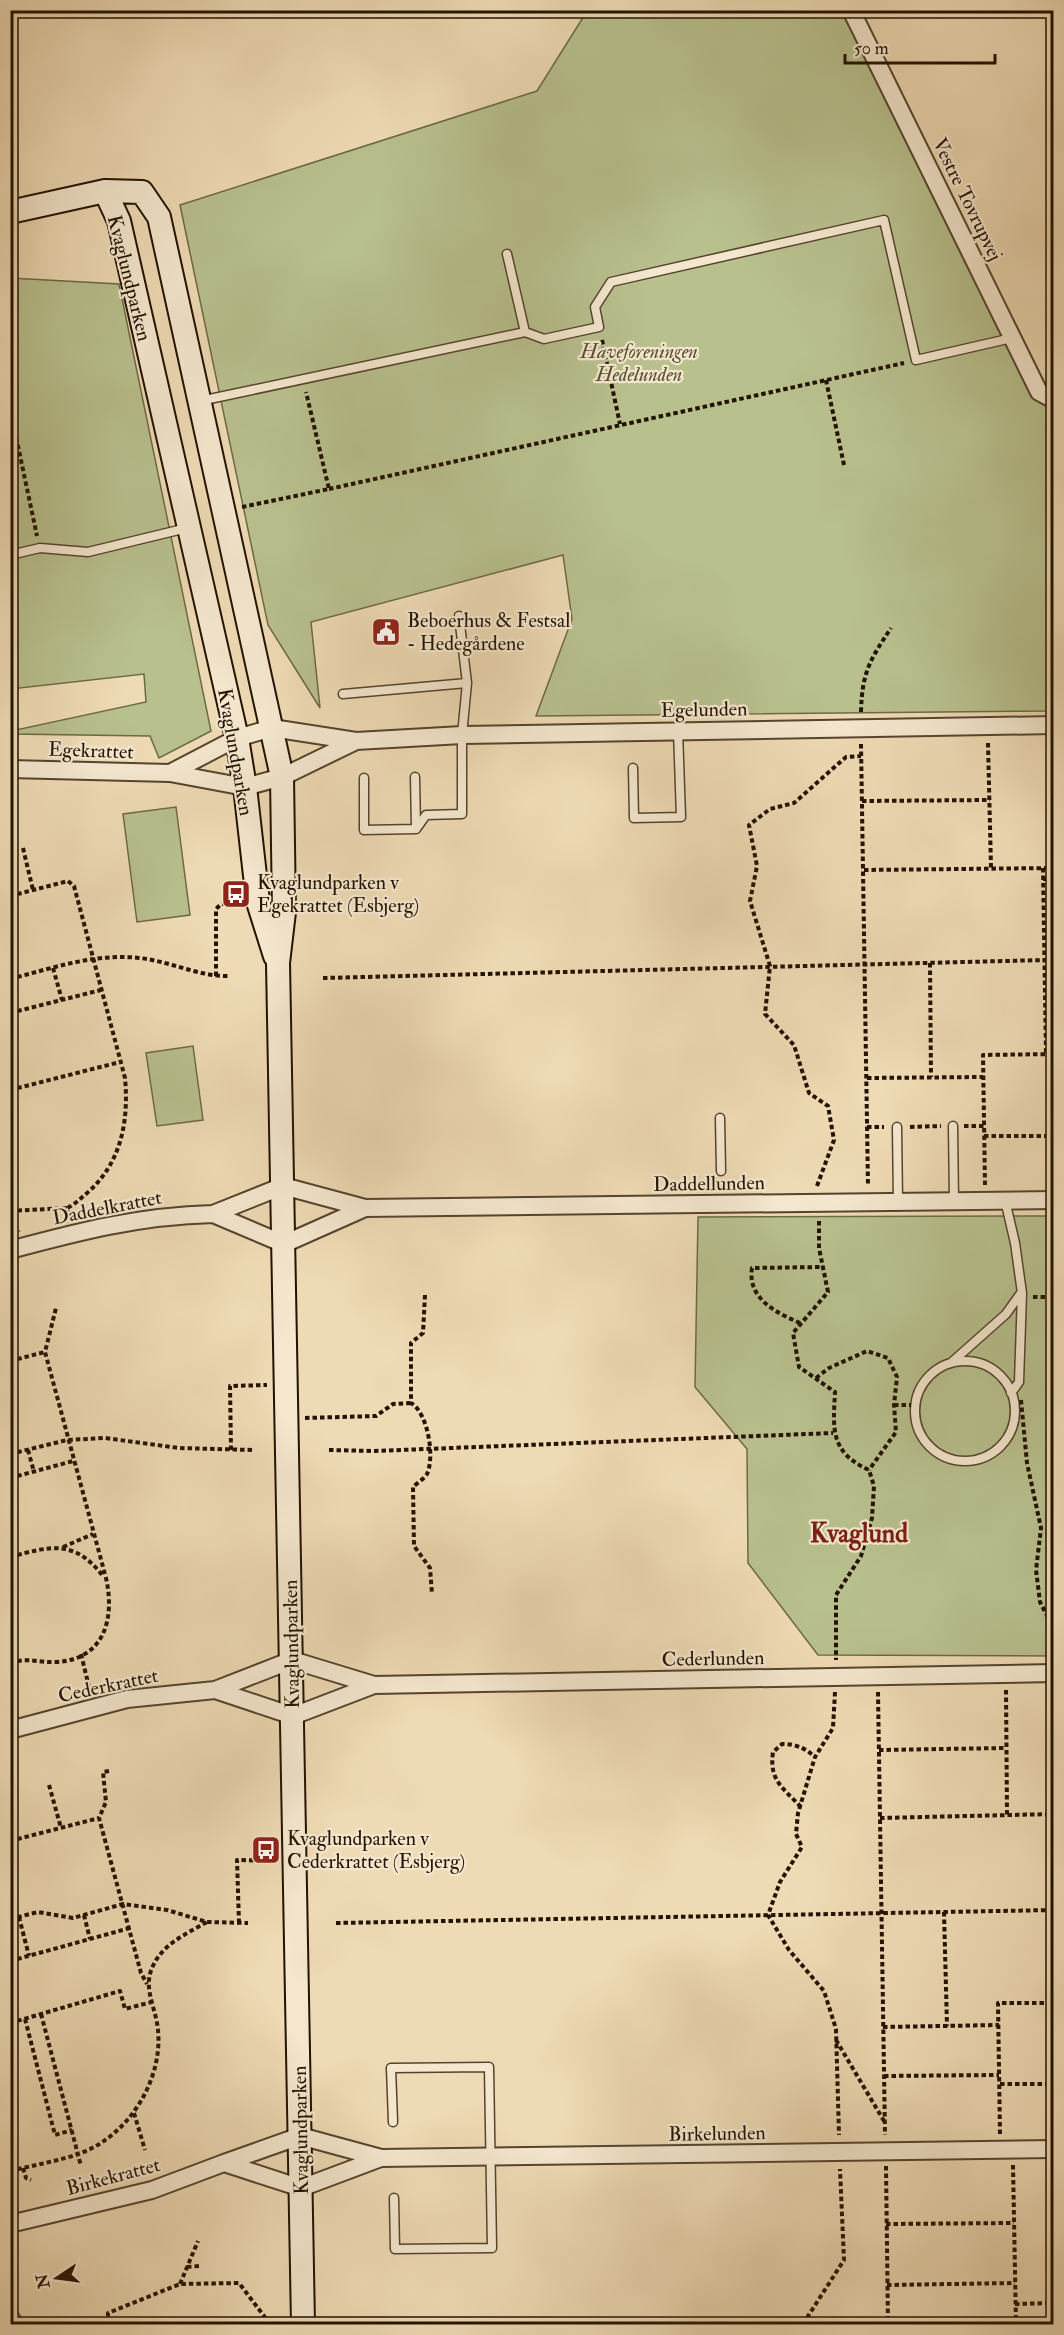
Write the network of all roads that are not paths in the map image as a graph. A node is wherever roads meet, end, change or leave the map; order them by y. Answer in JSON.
{"nodes":[{"id":1,"x":851,"y":10,"type":"edge"},
{"id":2,"x":105,"y":191,"type":"junction"},
{"id":3,"x":10,"y":213,"type":"edge"},
{"id":4,"x":507,"y":254,"type":"dead end"},
{"id":5,"x":525,"y":332,"type":"junction"},
{"id":6,"x":1012,"y":338,"type":"junction"},
{"id":7,"x":1053,"y":400,"type":"edge"},
{"id":8,"x":199,"y":401,"type":"junction"},
{"id":9,"x":188,"y":528,"type":"junction"},
{"id":10,"x":10,"y":555,"type":"edge"},
{"id":11,"x":459,"y":616,"type":"dead end"},
{"id":12,"x":466,"y":683,"type":"junction"},
{"id":13,"x":343,"y":694,"type":"dead end"},
{"id":14,"x":1052,"y":725,"type":"edge"},
{"id":15,"x":272,"y":728,"type":"junction"},
{"id":16,"x":678,"y":730,"type":"junction"},
{"id":17,"x":462,"y":735,"type":"junction"},
{"id":18,"x":237,"y":738,"type":"junction"},
{"id":19,"x":356,"y":741,"type":"junction"},
{"id":20,"x":633,"y":768,"type":"dead end"},
{"id":21,"x":10,"y":769,"type":"edge"},
{"id":22,"x":170,"y":774,"type":"junction"},
{"id":23,"x":282,"y":777,"type":"junction"},
{"id":24,"x":415,"y":777,"type":"dead end"},
{"id":25,"x":364,"y":778,"type":"dead end"},
{"id":26,"x":245,"y":787,"type":"junction"},
{"id":27,"x":416,"y":829,"type":"junction"},
{"id":28,"x":278,"y":963,"type":"junction"},
{"id":29,"x":720,"y":1118,"type":"dead end"},
{"id":30,"x":953,"y":1126,"type":"road end"},
{"id":31,"x":897,"y":1127,"type":"road end"},
{"id":32,"x":721,"y":1171,"type":"dead end"},
{"id":33,"x":283,"y":1186,"type":"junction"},
{"id":34,"x":1005,"y":1200,"type":"junction"},
{"id":35,"x":1053,"y":1200,"type":"edge"},
{"id":36,"x":954,"y":1201,"type":"junction"},
{"id":37,"x":898,"y":1202,"type":"junction"},
{"id":38,"x":365,"y":1208,"type":"junction"},
{"id":39,"x":213,"y":1214,"type":"junction"},
{"id":40,"x":284,"y":1244,"type":"junction"},
{"id":41,"x":10,"y":1250,"type":"edge"},
{"id":42,"x":1022,"y":1293,"type":"junction"},
{"id":43,"x":952,"y":1362,"type":"junction"},
{"id":44,"x":1011,"y":1393,"type":"junction"},
{"id":45,"x":292,"y":1660,"type":"junction"},
{"id":46,"x":1053,"y":1673,"type":"edge"},
{"id":47,"x":374,"y":1685,"type":"junction"},
{"id":48,"x":215,"y":1690,"type":"junction"},
{"id":49,"x":293,"y":1716,"type":"junction"},
{"id":50,"x":10,"y":1730,"type":"edge"},
{"id":51,"x":393,"y":2122,"type":"dead end"},
{"id":52,"x":300,"y":2136,"type":"junction"},
{"id":53,"x":1053,"y":2149,"type":"edge"},
{"id":54,"x":491,"y":2157,"type":"junction"},
{"id":55,"x":381,"y":2158,"type":"junction"},
{"id":56,"x":224,"y":2163,"type":"junction"},
{"id":57,"x":301,"y":2188,"type":"junction"},
{"id":58,"x":394,"y":2198,"type":"dead end"},
{"id":59,"x":10,"y":2224,"type":"edge"},
{"id":60,"x":10,"y":2309,"type":"edge"},
{"id":61,"x":20,"y":2325,"type":"edge"},
{"id":62,"x":303,"y":2325,"type":"edge"}],
"edges":[{"from":1,"to":6,"type":"street","name":"Vestre Tovrupvej"},
{"from":2,"to":3,"type":"street"},
{"from":2,"to":8,"type":"street","name":"Kvaglundparken"},
{"from":2,"to":9,"type":"street","name":"Kvaglundparken"},
{"from":4,"to":5,"type":"lane"},
{"from":5,"to":6,"type":"lane"},
{"from":5,"to":8,"type":"lane"},
{"from":6,"to":7,"type":"street","name":"Vestre Tovrupvej"},
{"from":8,"to":15,"type":"street","name":"Kvaglundparken"},
{"from":9,"to":10,"type":"lane"},
{"from":9,"to":18,"type":"street","name":"Kvaglundparken"},
{"from":11,"to":12,"type":"lane"},
{"from":12,"to":13,"type":"lane"},
{"from":12,"to":17,"type":"lane"},
{"from":14,"to":16,"type":"street","name":"Egelunden"},
{"from":15,"to":18,"type":"street","name":"Egelunden"},
{"from":15,"to":19,"type":"street","name":"Egelunden"},
{"from":15,"to":23,"type":"street","name":"Kvaglundparken"},
{"from":16,"to":17,"type":"street","name":"Egelunden"},
{"from":16,"to":20,"type":"lane"},
{"from":17,"to":19,"type":"street","name":"Egelunden"},
{"from":17,"to":27,"type":"lane"},
{"from":18,"to":22,"type":"street"},
{"from":18,"to":26,"type":"street","name":"Kvaglundparken"},
{"from":19,"to":23,"type":"street","name":"Egelunden"},
{"from":21,"to":22,"type":"street","name":"Egekrattet"},
{"from":22,"to":26,"type":"street","name":"Egekrattet"},
{"from":23,"to":26,"type":"street","name":"Egelunden"},
{"from":23,"to":28,"type":"street","name":"Kvaglundparken"},
{"from":24,"to":27,"type":"lane"},
{"from":25,"to":27,"type":"lane"},
{"from":26,"to":28,"type":"street","name":"Kvaglundparken"},
{"from":28,"to":33,"type":"street","name":"Kvaglundparken"},
{"from":29,"to":32,"type":"lane"},
{"from":30,"to":36,"type":"lane"},
{"from":31,"to":37,"type":"lane"},
{"from":33,"to":38,"type":"street","name":"Daddellunden"},
{"from":33,"to":39,"type":"street","name":"Daddelkrattet"},
{"from":33,"to":40,"type":"street","name":"Kvaglundparken"},
{"from":34,"to":35,"type":"street","name":"Daddellunden"},
{"from":34,"to":36,"type":"street","name":"Daddellunden"},
{"from":34,"to":42,"type":"lane"},
{"from":36,"to":37,"type":"street","name":"Daddellunden"},
{"from":37,"to":38,"type":"street","name":"Daddellunden"},
{"from":38,"to":40,"type":"street","name":"Daddellunden"},
{"from":39,"to":40,"type":"street","name":"Daddelkrattet"},
{"from":39,"to":41,"type":"street","name":"Daddelkrattet"},
{"from":40,"to":45,"type":"street","name":"Kvaglundparken"},
{"from":42,"to":43,"type":"lane"},
{"from":42,"to":44,"type":"lane"},
{"from":43,"to":44,"type":"lane"},
{"from":43,"to":44,"type":"lane"},
{"from":45,"to":47,"type":"street","name":"Cederlunden"},
{"from":45,"to":48,"type":"street","name":"Cederkrattet"},
{"from":45,"to":49,"type":"street","name":"Kvaglundparken"},
{"from":46,"to":47,"type":"street","name":"Cederlunden"},
{"from":47,"to":49,"type":"street","name":"Cederlunden"},
{"from":48,"to":49,"type":"street","name":"Cederkrattet"},
{"from":48,"to":50,"type":"street","name":"Cederkrattet"},
{"from":49,"to":52,"type":"street","name":"Kvaglundparken"},
{"from":51,"to":54,"type":"lane"},
{"from":52,"to":55,"type":"street","name":"Birkelunden"},
{"from":52,"to":56,"type":"street","name":"Birkekrattet"},
{"from":52,"to":57,"type":"street","name":"Kvaglundparken"},
{"from":53,"to":54,"type":"street","name":"Birkelunden"},
{"from":54,"to":55,"type":"street","name":"Birkelunden"},
{"from":54,"to":58,"type":"lane"},
{"from":55,"to":57,"type":"street","name":"Birkelunden"},
{"from":56,"to":57,"type":"street"},
{"from":56,"to":59,"type":"street","name":"Birkekrattet"},
{"from":57,"to":62,"type":"street","name":"Kvaglundparken"},
{"from":60,"to":61,"type":"lane"}]}
